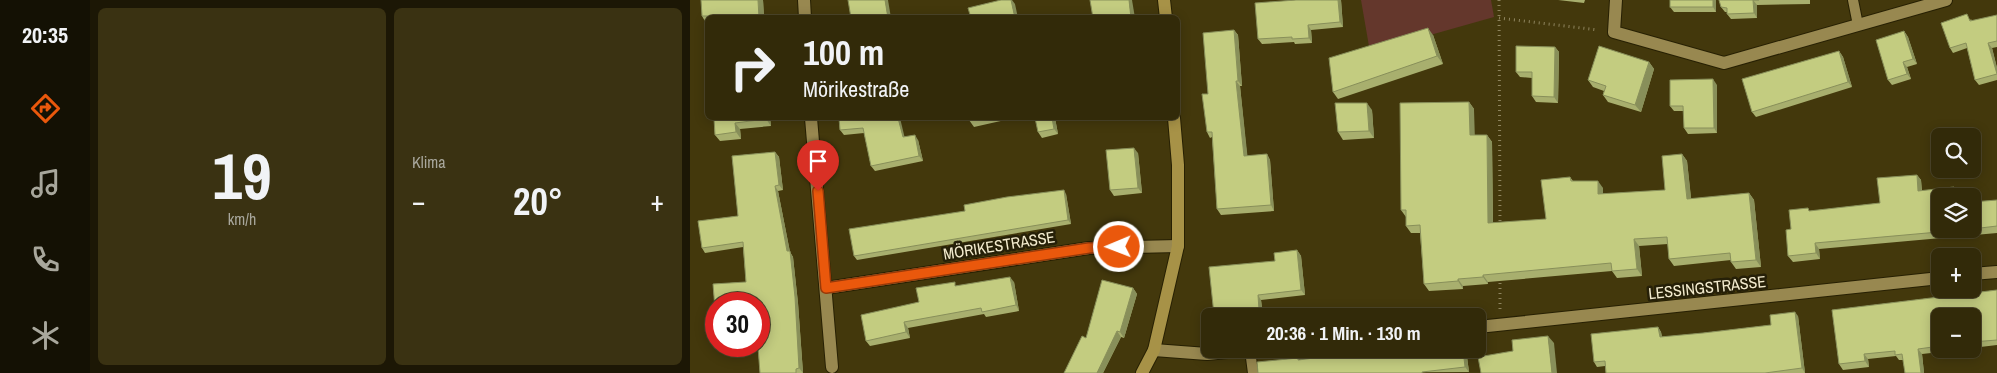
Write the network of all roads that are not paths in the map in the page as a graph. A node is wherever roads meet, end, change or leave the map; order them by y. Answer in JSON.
{"nodes":[{"id":1,"x":804,"y":0,"type":"edge"},
{"id":2,"x":1164,"y":0,"type":"edge"},
{"id":3,"x":1616,"y":0,"type":"edge"},
{"id":4,"x":1853,"y":0,"type":"edge"},
{"id":5,"x":1946,"y":0,"type":"edge"},
{"id":6,"x":805,"y":15,"type":"edge"},
{"id":7,"x":1166,"y":15,"type":"edge"},
{"id":8,"x":1858,"y":25,"type":"junction"},
{"id":9,"x":811,"y":120,"type":"edge"},
{"id":10,"x":1174,"y":120,"type":"edge"},
{"id":11,"x":1178,"y":246,"type":"junction"},
{"id":12,"x":1997,"y":272,"type":"edge"},
{"id":13,"x":1981,"y":273,"type":"edge"},
{"id":14,"x":1931,"y":279,"type":"edge"},
{"id":15,"x":826,"y":288,"type":"junction"},
{"id":16,"x":1486,"y":326,"type":"edge"},
{"id":17,"x":1154,"y":350,"type":"junction"},
{"id":18,"x":1201,"y":354,"type":"edge"},
{"id":19,"x":1254,"y":358,"type":"edge"},
{"id":20,"x":832,"y":367,"type":"dead end"},
{"id":21,"x":1142,"y":373,"type":"edge"},
{"id":22,"x":1253,"y":373,"type":"edge"}],
"edges":[{"from":1,"to":6,"type":"street"},
{"from":2,"to":7,"type":"main road"},
{"from":3,"to":8,"type":"street"},
{"from":4,"to":8,"type":"lane"},
{"from":5,"to":8,"type":"street"},
{"from":9,"to":15,"type":"street"},
{"from":10,"to":11,"type":"main road"},
{"from":11,"to":15,"type":"street","name":"MÖRIKESTRASSE"},
{"from":11,"to":17,"type":"main road"},
{"from":12,"to":13,"type":"street"},
{"from":14,"to":16,"type":"street","name":"LESSINGSTRASSE"},
{"from":15,"to":20,"type":"street"},
{"from":17,"to":18,"type":"street"},
{"from":17,"to":21,"type":"main road"},
{"from":19,"to":22,"type":"lane"}]}
